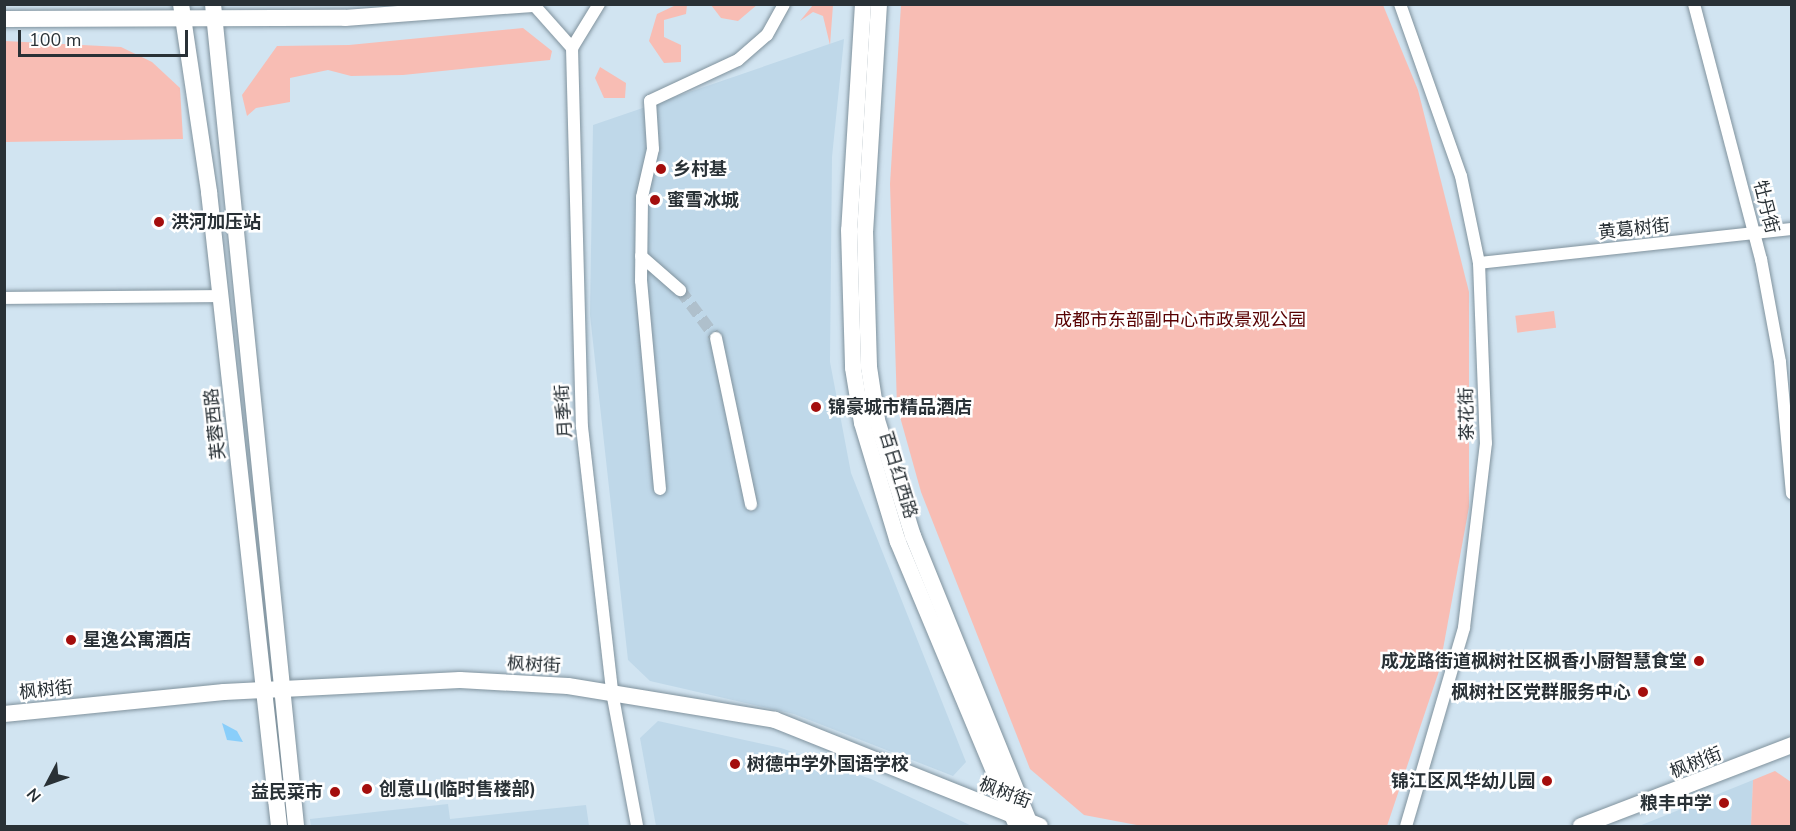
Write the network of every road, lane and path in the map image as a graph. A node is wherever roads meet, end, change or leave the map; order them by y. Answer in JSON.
{"nodes":[{"id":1,"x":533,"y":4,"type":"edge"},
{"id":2,"x":599,"y":4,"type":"edge"},
{"id":3,"x":784,"y":4,"type":"edge"},
{"id":4,"x":863,"y":4,"type":"edge"},
{"id":5,"x":879,"y":4,"type":"edge"},
{"id":6,"x":1400,"y":4,"type":"edge"},
{"id":7,"x":1694,"y":4,"type":"edge"},
{"id":8,"x":181,"y":11,"type":"edge"},
{"id":9,"x":213,"y":12,"type":"edge"},
{"id":10,"x":4,"y":19,"type":"edge"},
{"id":11,"x":572,"y":48,"type":"junction"},
{"id":12,"x":1791,"y":229,"type":"edge"},
{"id":13,"x":1755,"y":234,"type":"junction"},
{"id":14,"x":641,"y":256,"type":"junction"},
{"id":15,"x":1479,"y":263,"type":"junction"},
{"id":16,"x":680,"y":290,"type":"tunnel mouth"},
{"id":17,"x":220,"y":296,"type":"junction"},
{"id":18,"x":4,"y":298,"type":"edge"},
{"id":19,"x":716,"y":338,"type":"tunnel mouth"},
{"id":20,"x":660,"y":489,"type":"dead end"},
{"id":21,"x":1791,"y":494,"type":"edge"},
{"id":22,"x":751,"y":504,"type":"dead end"},
{"id":23,"x":283,"y":691,"type":"junction"},
{"id":24,"x":264,"y":692,"type":"junction"},
{"id":25,"x":612,"y":692,"type":"junction"},
{"id":26,"x":4,"y":714,"type":"edge"},
{"id":27,"x":1791,"y":745,"type":"edge"},
{"id":28,"x":1026,"y":824,"type":"edge"},
{"id":29,"x":279,"y":826,"type":"edge"},
{"id":30,"x":297,"y":826,"type":"edge"},
{"id":31,"x":637,"y":826,"type":"edge"},
{"id":32,"x":1406,"y":826,"type":"edge"},
{"id":33,"x":1581,"y":826,"type":"edge"}],
"edges":[{"from":1,"to":9,"type":"street"},
{"from":1,"to":11,"type":"street"},
{"from":2,"to":11,"type":"street"},
{"from":3,"to":14,"type":"street"},
{"from":4,"to":28,"type":"street","name":"百日红西路"},
{"from":5,"to":28,"type":"street","name":"百日红西路"},
{"from":6,"to":15,"type":"street","name":"茶花街"},
{"from":7,"to":13,"type":"street","name":"牡丹街"},
{"from":8,"to":9,"type":"street"},
{"from":8,"to":10,"type":"street"},
{"from":8,"to":17,"type":"street","name":"芙蓉西路"},
{"from":9,"to":23,"type":"street","name":"芙蓉西路"},
{"from":11,"to":25,"type":"street","name":"月季街"},
{"from":12,"to":13,"type":"street","name":"黄葛树街"},
{"from":13,"to":15,"type":"street","name":"黄葛树街"},
{"from":13,"to":21,"type":"street","name":"牡丹街"},
{"from":14,"to":16,"type":"street"},
{"from":14,"to":20,"type":"street"},
{"from":15,"to":32,"type":"street","name":"茶花街"},
{"from":17,"to":18,"type":"street"},
{"from":17,"to":24,"type":"street","name":"芙蓉西路"},
{"from":19,"to":22,"type":"street"},
{"from":23,"to":24,"type":"street","name":"枫树街"},
{"from":23,"to":25,"type":"street","name":"枫树街"},
{"from":23,"to":30,"type":"street","name":"芙蓉西路"},
{"from":24,"to":26,"type":"street","name":"枫树街"},
{"from":24,"to":29,"type":"street","name":"芙蓉西路"},
{"from":25,"to":28,"type":"street","name":"枫树街"},
{"from":25,"to":31,"type":"street","name":"月季街"},
{"from":27,"to":33,"type":"street","name":"枫树街"}]}
